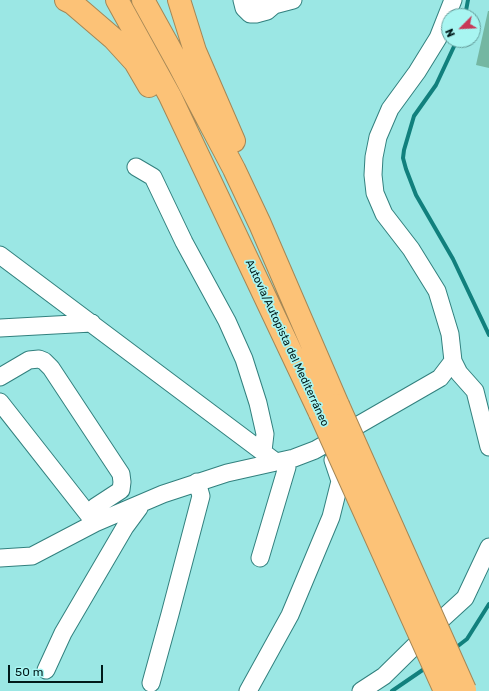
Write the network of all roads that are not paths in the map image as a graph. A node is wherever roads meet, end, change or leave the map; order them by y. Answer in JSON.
{"nodes":[{"id":1,"x":66,"y":0,"type":"edge"},
{"id":2,"x":117,"y":0,"type":"edge"},
{"id":3,"x":143,"y":0,"type":"edge"},
{"id":4,"x":179,"y":0,"type":"edge"},
{"id":5,"x":242,"y":0,"type":"edge"},
{"id":6,"x":252,"y":0,"type":"edge"},
{"id":7,"x":293,"y":0,"type":"edge"},
{"id":8,"x":453,"y":0,"type":"edge"},
{"id":9,"x":274,"y":5,"type":"junction"},
{"id":10,"x":198,"y":155,"type":"junction"},
{"id":11,"x":136,"y":167,"type":"dead end"},
{"id":12,"x":260,"y":224,"type":"junction"},
{"id":13,"x":0,"y":255,"type":"edge"},
{"id":14,"x":92,"y":323,"type":"junction"},
{"id":15,"x":0,"y":328,"type":"edge"},
{"id":16,"x":453,"y":361,"type":"junction"},
{"id":17,"x":0,"y":377,"type":"edge"},
{"id":18,"x":0,"y":402,"type":"edge"},
{"id":19,"x":329,"y":409,"type":"junction"},
{"id":20,"x":327,"y":443,"type":"junction"},
{"id":21,"x":489,"y":448,"type":"edge"},
{"id":22,"x":263,"y":451,"type":"junction"},
{"id":23,"x":281,"y":461,"type":"junction"},
{"id":24,"x":198,"y":482,"type":"junction"},
{"id":25,"x":140,"y":505,"type":"junction"},
{"id":26,"x":95,"y":523,"type":"junction"},
{"id":27,"x":489,"y":547,"type":"edge"},
{"id":28,"x":0,"y":558,"type":"edge"},
{"id":29,"x":260,"y":558,"type":"dead end"},
{"id":30,"x":46,"y":670,"type":"dead end"},
{"id":31,"x":151,"y":683,"type":"dead end"},
{"id":32,"x":248,"y":691,"type":"edge"},
{"id":33,"x":361,"y":691,"type":"edge"},
{"id":34,"x":459,"y":691,"type":"edge"}],
"edges":[{"from":1,"to":10,"type":"highway"},
{"from":2,"to":10,"type":"highway","name":"Autovía/Autopista del Mediterráneo"},
{"from":3,"to":12,"type":"highway","name":"Autovía/Autopista del Mediterráneo"},
{"from":4,"to":12,"type":"highway"},
{"from":5,"to":9,"type":"street"},
{"from":6,"to":9,"type":"street"},
{"from":7,"to":9,"type":"street"},
{"from":8,"to":16,"type":"street"},
{"from":10,"to":19,"type":"highway","name":"Autovía/Autopista del Mediterráneo"},
{"from":11,"to":22,"type":"street"},
{"from":12,"to":19,"type":"highway","name":"Autovía/Autopista del Mediterráneo"},
{"from":13,"to":14,"type":"street"},
{"from":14,"to":15,"type":"street"},
{"from":14,"to":22,"type":"street"},
{"from":16,"to":20,"type":"street"},
{"from":16,"to":21,"type":"street"},
{"from":17,"to":26,"type":"street"},
{"from":18,"to":26,"type":"street"},
{"from":19,"to":34,"type":"highway","name":"Autovía/Autopista del Mediterráneo","bridge":true},
{"from":20,"to":23,"type":"street"},
{"from":20,"to":32,"type":"street"},
{"from":22,"to":23,"type":"street"},
{"from":23,"to":24,"type":"street"},
{"from":23,"to":29,"type":"street"},
{"from":24,"to":25,"type":"street"},
{"from":24,"to":31,"type":"street"},
{"from":25,"to":26,"type":"street"},
{"from":25,"to":30,"type":"street"},
{"from":26,"to":28,"type":"street"},
{"from":27,"to":33,"type":"street"}]}
